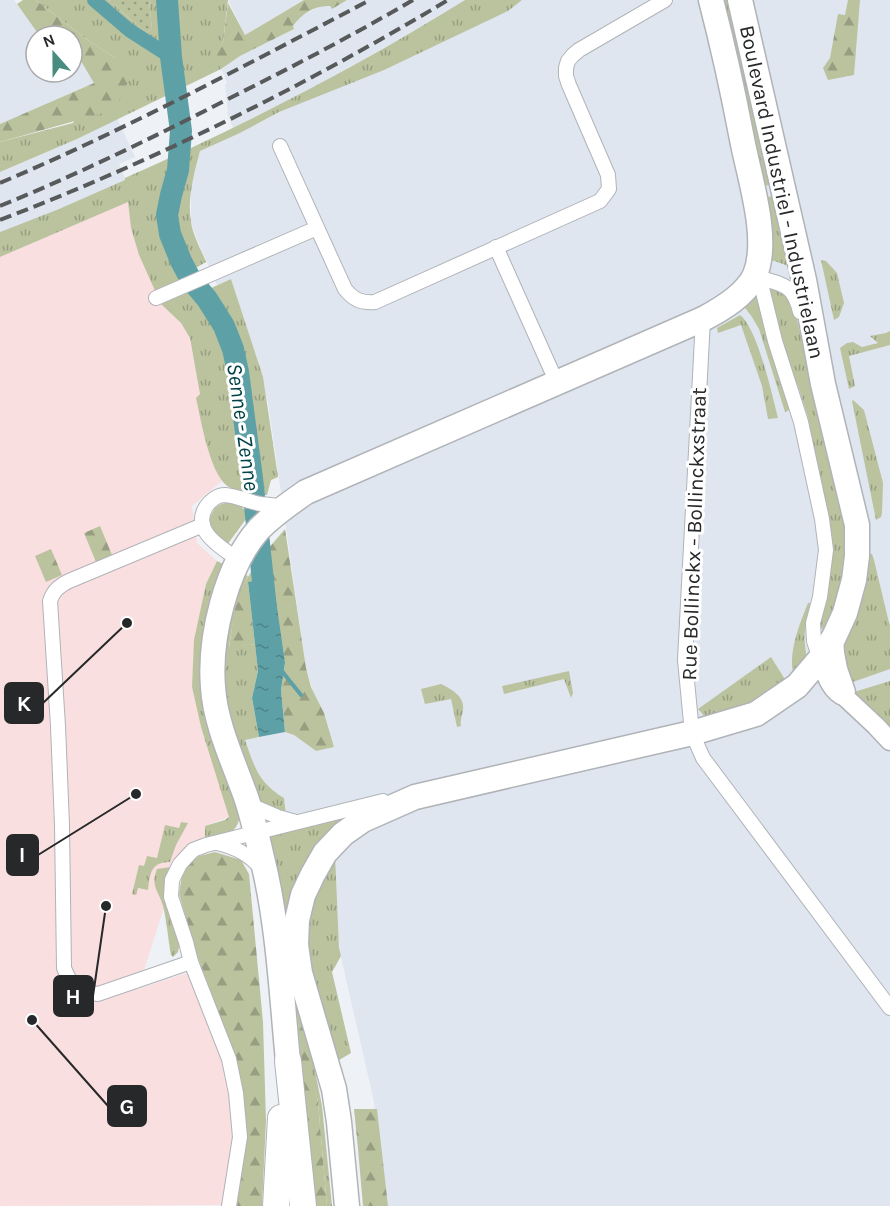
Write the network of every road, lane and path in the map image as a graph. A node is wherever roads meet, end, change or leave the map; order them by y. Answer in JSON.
{"nodes":[{"id":1,"x":664,"y":0,"type":"edge"},
{"id":2,"x":711,"y":0,"type":"edge"},
{"id":3,"x":740,"y":0,"type":"edge"},
{"id":4,"x":280,"y":146,"type":"dead end"},
{"id":5,"x":317,"y":228,"type":"junction"},
{"id":6,"x":496,"y":247,"type":"junction"},
{"id":7,"x":754,"y":276,"type":"junction"},
{"id":8,"x":160,"y":297,"type":"dead end"},
{"id":9,"x":703,"y":319,"type":"junction"},
{"id":10,"x":556,"y":383,"type":"junction"},
{"id":11,"x":823,"y":384,"type":"junction"},
{"id":12,"x":285,"y":506,"type":"junction"},
{"id":13,"x":202,"y":525,"type":"junction"},
{"id":14,"x":239,"y":560,"type":"junction"},
{"id":15,"x":834,"y":637,"type":"junction"},
{"id":16,"x":820,"y":659,"type":"junction"},
{"id":17,"x":797,"y":686,"type":"junction"},
{"id":18,"x":838,"y":691,"type":"junction"},
{"id":19,"x":692,"y":733,"type":"junction"},
{"id":20,"x":890,"y":741,"type":"edge"},
{"id":21,"x":415,"y":797,"type":"junction"},
{"id":22,"x":248,"y":804,"type":"junction"},
{"id":23,"x":298,"y":823,"type":"junction"},
{"id":24,"x":255,"y":832,"type":"junction"},
{"id":25,"x":215,"y":843,"type":"junction"},
{"id":26,"x":266,"y":878,"type":"junction"},
{"id":27,"x":191,"y":962,"type":"junction"},
{"id":28,"x":890,"y":1008,"type":"edge"},
{"id":29,"x":288,"y":1061,"type":"junction"},
{"id":30,"x":229,"y":1206,"type":"edge"},
{"id":31,"x":276,"y":1206,"type":"edge"},
{"id":32,"x":303,"y":1206,"type":"edge"},
{"id":33,"x":347,"y":1206,"type":"edge"}],
"edges":[{"from":1,"to":6,"type":"street"},
{"from":2,"to":7,"type":"highway","name":"Boulevard Industriel - Industrielaan"},
{"from":3,"to":11,"type":"highway","name":"Boulevard Industriel - Industrielaan"},
{"from":4,"to":5,"type":"street"},
{"from":5,"to":6,"type":"street"},
{"from":5,"to":8,"type":"street"},
{"from":6,"to":10,"type":"street"},
{"from":7,"to":9,"type":"highway"},
{"from":7,"to":11,"type":"street","name":"Boulevard Industriel - Industrielaan"},
{"from":7,"to":16,"type":"street","name":"Boulevard Industriel - Industrielaan"},
{"from":9,"to":10,"type":"highway"},
{"from":9,"to":19,"type":"street","name":"Rue Bollinckx - Bollinckxstraat"},
{"from":10,"to":12,"type":"highway"},
{"from":11,"to":15,"type":"highway","name":"Boulevard Industriel - Industrielaan"},
{"from":12,"to":13,"type":"street"},
{"from":12,"to":14,"type":"highway"},
{"from":13,"to":14,"type":"street"},
{"from":13,"to":27,"type":"street"},
{"from":14,"to":22,"type":"highway"},
{"from":15,"to":16,"type":"highway","name":"Boulevard Industriel - Industrielaan"},
{"from":15,"to":18,"type":"street"},
{"from":16,"to":17,"type":"highway"},
{"from":16,"to":18,"type":"street","name":"Boulevard Industriel - Industrielaan"},
{"from":17,"to":18,"type":"street"},
{"from":17,"to":19,"type":"highway"},
{"from":18,"to":20,"type":"street","name":"Boulevard Industriel - Industrielaan"},
{"from":19,"to":21,"type":"highway"},
{"from":19,"to":28,"type":"street","name":"Rue Bollinckx - Bollinckxstraat"},
{"from":21,"to":23,"type":"street"},
{"from":21,"to":33,"type":"highway"},
{"from":22,"to":23,"type":"street"},
{"from":22,"to":24,"type":"highway"},
{"from":23,"to":24,"type":"street"},
{"from":24,"to":25,"type":"street"},
{"from":24,"to":26,"type":"highway"},
{"from":25,"to":26,"type":"street"},
{"from":25,"to":27,"type":"street"},
{"from":26,"to":29,"type":"highway"},
{"from":27,"to":30,"type":"street"},
{"from":29,"to":31,"type":"highway"},
{"from":29,"to":32,"type":"highway"}]}
